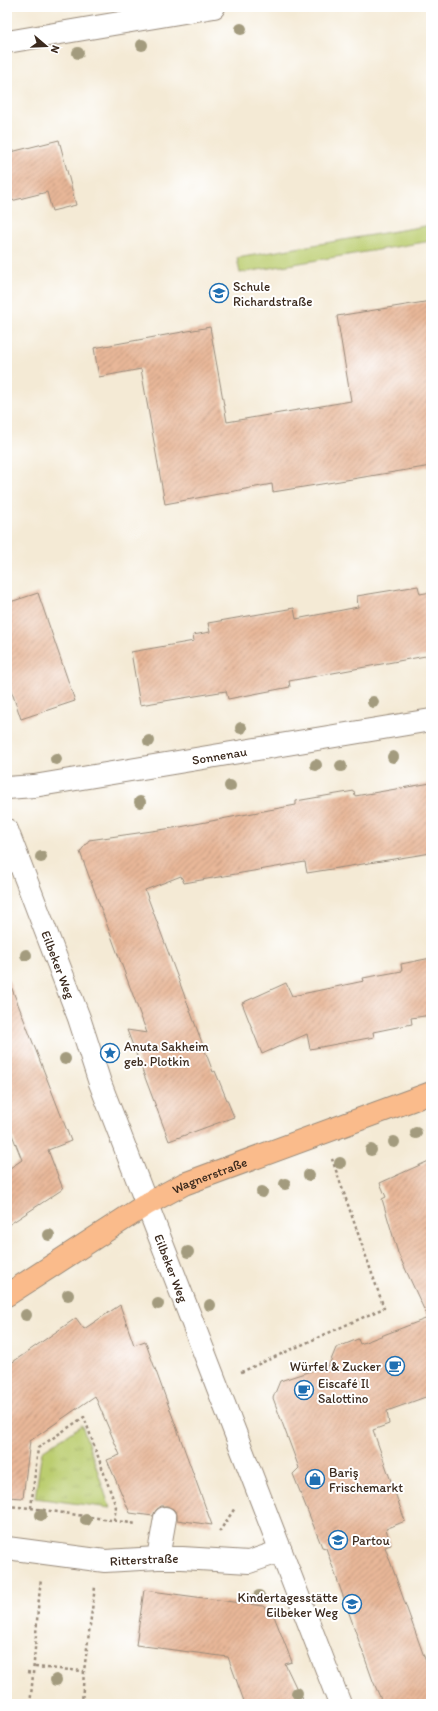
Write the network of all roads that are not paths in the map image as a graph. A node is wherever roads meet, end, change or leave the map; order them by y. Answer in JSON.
{"nodes":[{"id":1,"x":214,"y":7,"type":"edge"},
{"id":2,"x":7,"y":42,"type":"edge"},
{"id":3,"x":431,"y":720,"type":"edge"},
{"id":4,"x":7,"y":788,"type":"edge"},
{"id":5,"x":7,"y":830,"type":"edge"},
{"id":6,"x":431,"y":1093,"type":"edge"},
{"id":7,"x":147,"y":1204,"type":"junction"},
{"id":8,"x":7,"y":1295,"type":"edge"},
{"id":9,"x":165,"y":1518,"type":"dead end"},
{"id":10,"x":7,"y":1548,"type":"edge"},
{"id":11,"x":281,"y":1551,"type":"junction"},
{"id":12,"x":158,"y":1558,"type":"junction"},
{"id":13,"x":340,"y":1704,"type":"edge"}],
"edges":[{"from":1,"to":2,"type":"street"},
{"from":3,"to":4,"type":"street","name":"Sonnenau"},
{"from":5,"to":7,"type":"street","name":"Eilbeker Weg"},
{"from":6,"to":7,"type":"main road","name":"Wagnerstraße"},
{"from":7,"to":8,"type":"main road","name":"Wagnerstraße"},
{"from":7,"to":11,"type":"street","name":"Eilbeker Weg"},
{"from":9,"to":12,"type":"street"},
{"from":10,"to":12,"type":"street","name":"Ritterstraße"},
{"from":11,"to":12,"type":"street","name":"Ritterstraße"},
{"from":11,"to":13,"type":"street","name":"Eilbeker Weg"}]}
